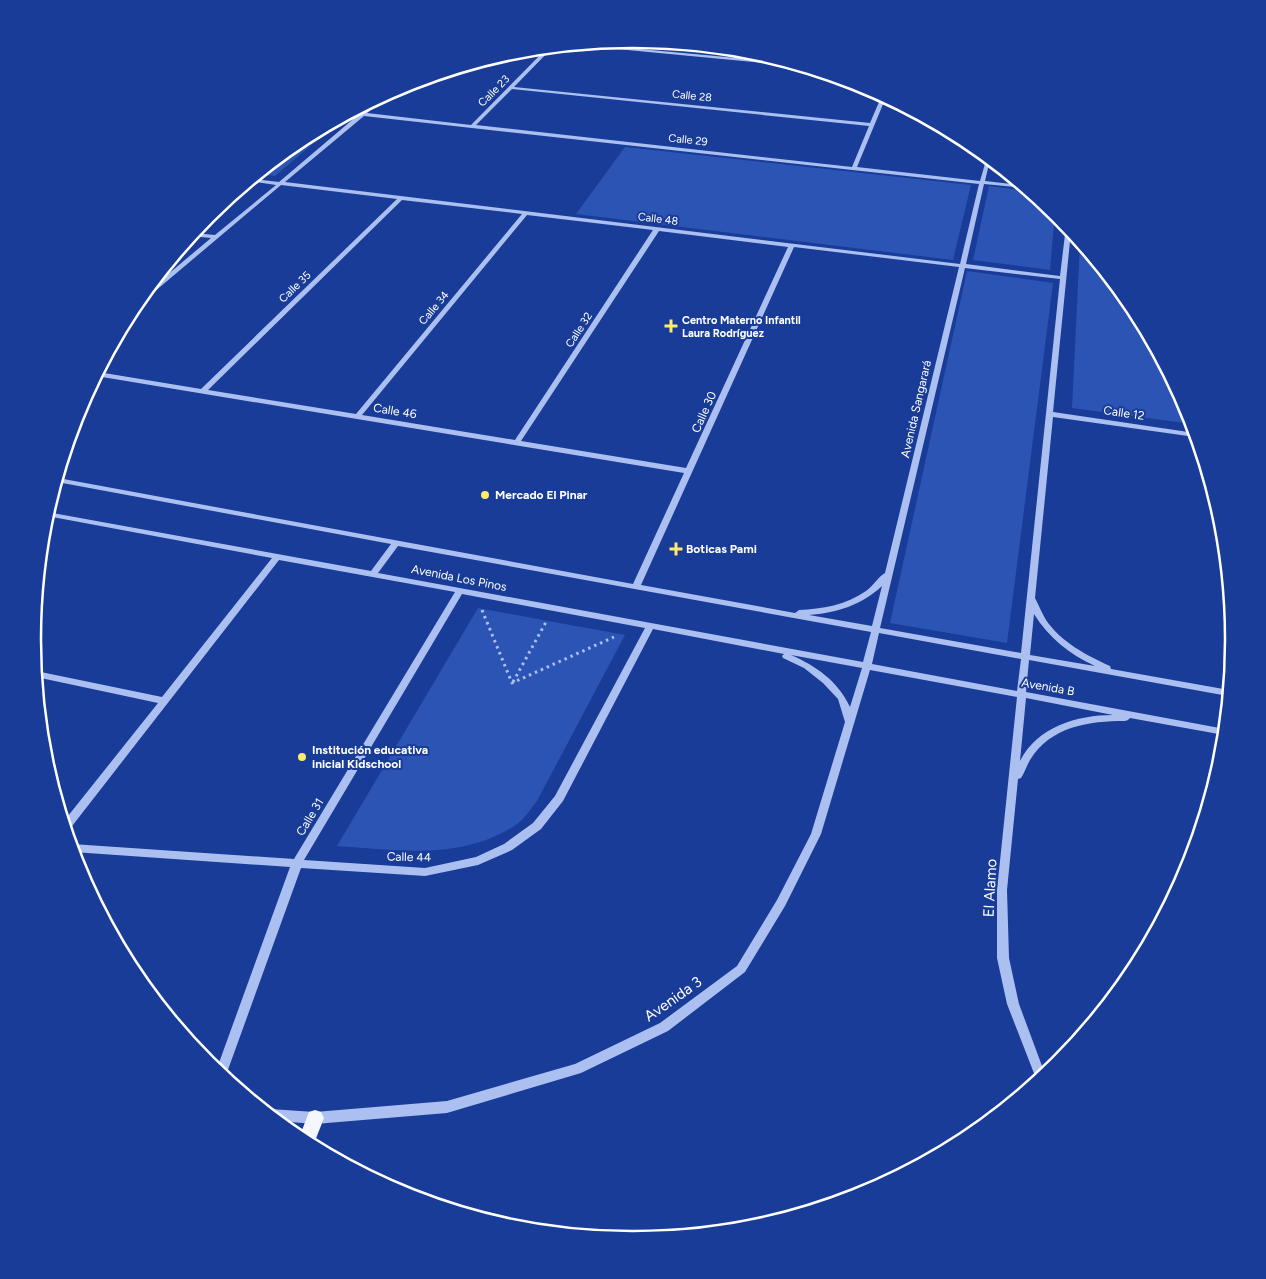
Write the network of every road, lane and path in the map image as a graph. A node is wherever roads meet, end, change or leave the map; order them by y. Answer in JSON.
{"nodes":[{"id":1,"x":624,"y":48,"type":"edge"},
{"id":2,"x":543,"y":55,"type":"edge"},
{"id":3,"x":752,"y":60,"type":"edge"},
{"id":4,"x":511,"y":88,"type":"junction"},
{"id":5,"x":881,"y":103,"type":"edge"},
{"id":6,"x":362,"y":114,"type":"joint"},
{"id":7,"x":872,"y":125,"type":"junction"},
{"id":8,"x":472,"y":127,"type":"junction"},
{"id":9,"x":987,"y":165,"type":"edge"},
{"id":10,"x":854,"y":168,"type":"junction"},
{"id":11,"x":260,"y":181,"type":"edge"},
{"id":12,"x":983,"y":182,"type":"junction"},
{"id":13,"x":280,"y":183,"type":"junction"},
{"id":14,"x":1012,"y":186,"type":"edge"},
{"id":15,"x":401,"y":198,"type":"junction"},
{"id":16,"x":526,"y":213,"type":"junction"},
{"id":17,"x":657,"y":229,"type":"junction"},
{"id":18,"x":201,"y":236,"type":"edge"},
{"id":19,"x":216,"y":238,"type":"junction"},
{"id":20,"x":1067,"y":238,"type":"edge"},
{"id":21,"x":792,"y":245,"type":"junction"},
{"id":22,"x":961,"y":266,"type":"junction"},
{"id":23,"x":1063,"y":278,"type":"junction"},
{"id":24,"x":160,"y":285,"type":"edge"},
{"id":25,"x":104,"y":375,"type":"edge"},
{"id":26,"x":203,"y":391,"type":"junction"},
{"id":27,"x":1049,"y":414,"type":"junction"},
{"id":28,"x":358,"y":416,"type":"junction"},
{"id":29,"x":1188,"y":434,"type":"edge"},
{"id":30,"x":517,"y":442,"type":"junction"},
{"id":31,"x":689,"y":471,"type":"junction"},
{"id":32,"x":63,"y":481,"type":"edge"},
{"id":33,"x":55,"y":515,"type":"edge"},
{"id":34,"x":396,"y":543,"type":"junction"},
{"id":35,"x":278,"y":556,"type":"junction"},
{"id":36,"x":890,"y":566,"type":"junction"},
{"id":37,"x":373,"y":574,"type":"junction"},
{"id":38,"x":636,"y":587,"type":"junction"},
{"id":39,"x":1032,"y":588,"type":"junction"},
{"id":40,"x":460,"y":590,"type":"junction"},
{"id":41,"x":481,"y":607,"type":"dead end"},
{"id":42,"x":554,"y":608,"type":"junction"},
{"id":43,"x":769,"y":611,"type":"junction"},
{"id":44,"x":650,"y":627,"type":"junction"},
{"id":45,"x":875,"y":630,"type":"junction"},
{"id":46,"x":617,"y":636,"type":"dead end"},
{"id":47,"x":760,"y":647,"type":"junction"},
{"id":48,"x":1025,"y":657,"type":"junction"},
{"id":49,"x":867,"y":666,"type":"junction"},
{"id":50,"x":43,"y":675,"type":"edge"},
{"id":51,"x":1138,"y":677,"type":"junction"},
{"id":52,"x":512,"y":683,"type":"junction"},
{"id":53,"x":1222,"y":692,"type":"edge"},
{"id":54,"x":1021,"y":695,"type":"junction"},
{"id":55,"x":164,"y":701,"type":"junction"},
{"id":56,"x":1152,"y":719,"type":"junction"},
{"id":57,"x":850,"y":723,"type":"junction"},
{"id":58,"x":1217,"y":731,"type":"edge"},
{"id":59,"x":1013,"y":787,"type":"junction"},
{"id":60,"x":70,"y":821,"type":"edge"},
{"id":61,"x":80,"y":849,"type":"edge"},
{"id":62,"x":296,"y":863,"type":"junction"},
{"id":63,"x":224,"y":1066,"type":"edge"},
{"id":64,"x":1038,"y":1070,"type":"edge"},
{"id":65,"x":282,"y":1116,"type":"edge"},
{"id":66,"x":315,"y":1118,"type":"junction"},
{"id":67,"x":309,"y":1135,"type":"edge"}],
"edges":[{"from":1,"to":3,"type":"street"},
{"from":2,"to":4,"type":"street","name":"Calle 23"},
{"from":4,"to":7,"type":"street","name":"Calle 28"},
{"from":4,"to":8,"type":"street","name":"Calle 23"},
{"from":5,"to":7,"type":"street"},
{"from":6,"to":8,"type":"street","name":"Calle 29"},
{"from":6,"to":13,"type":"street"},
{"from":7,"to":10,"type":"street"},
{"from":8,"to":10,"type":"street","name":"Calle 29"},
{"from":9,"to":12,"type":"street","name":"Avenida Sangarará"},
{"from":10,"to":12,"type":"street","name":"Calle 29"},
{"from":11,"to":13,"type":"street","name":"Calle 48"},
{"from":12,"to":14,"type":"street","name":"Calle 29"},
{"from":12,"to":22,"type":"street","name":"Avenida Sangarará"},
{"from":13,"to":15,"type":"street","name":"Calle 48"},
{"from":13,"to":19,"type":"street"},
{"from":15,"to":16,"type":"street","name":"Calle 48"},
{"from":15,"to":26,"type":"street","name":"Calle 35"},
{"from":16,"to":17,"type":"street","name":"Calle 48"},
{"from":16,"to":28,"type":"street","name":"Calle 34"},
{"from":17,"to":21,"type":"street","name":"Calle 48"},
{"from":17,"to":30,"type":"street","name":"Calle 32"},
{"from":18,"to":19,"type":"street"},
{"from":19,"to":24,"type":"street"},
{"from":20,"to":23,"type":"street"},
{"from":21,"to":22,"type":"street","name":"Calle 48"},
{"from":21,"to":31,"type":"street","name":"Calle 30"},
{"from":22,"to":23,"type":"street","name":"Calle 48"},
{"from":22,"to":36,"type":"street","name":"Avenida Sangarará"},
{"from":23,"to":27,"type":"street"},
{"from":25,"to":26,"type":"street","name":"Calle 46"},
{"from":26,"to":28,"type":"street","name":"Calle 46"},
{"from":27,"to":29,"type":"street","name":"Calle 12"},
{"from":27,"to":39,"type":"street"},
{"from":28,"to":30,"type":"street","name":"Calle 46"},
{"from":30,"to":31,"type":"street","name":"Calle 46"},
{"from":31,"to":38,"type":"street","name":"Calle 30"},
{"from":32,"to":34,"type":"street","name":"Avenida Los Pinos"},
{"from":33,"to":35,"type":"street","name":"Avenida Los Pinos"},
{"from":34,"to":37,"type":"street"},
{"from":34,"to":38,"type":"street","name":"Avenida Los Pinos"},
{"from":35,"to":37,"type":"street","name":"Avenida Los Pinos"},
{"from":35,"to":55,"type":"street"},
{"from":36,"to":43,"type":"street"},
{"from":36,"to":45,"type":"street","name":"Avenida Sangarará"},
{"from":37,"to":40,"type":"street","name":"Avenida Los Pinos"},
{"from":38,"to":43,"type":"street","name":"Avenida Los Pinos"},
{"from":39,"to":48,"type":"street"},
{"from":39,"to":51,"type":"street"},
{"from":40,"to":42,"type":"street","name":"Avenida Los Pinos"},
{"from":40,"to":62,"type":"street","name":"Calle 31"},
{"from":41,"to":52,"type":"path"},
{"from":42,"to":44,"type":"street","name":"Avenida Los Pinos"},
{"from":42,"to":52,"type":"path"},
{"from":43,"to":45,"type":"street","name":"Avenida Los Pinos"},
{"from":44,"to":47,"type":"street","name":"Avenida Los Pinos"},
{"from":44,"to":62,"type":"street","name":"Calle 44"},
{"from":45,"to":48,"type":"street","name":"Avenida B"},
{"from":45,"to":49,"type":"street","name":"Avenida Sangarará"},
{"from":46,"to":52,"type":"path"},
{"from":47,"to":49,"type":"street","name":"Avenida Los Pinos"},
{"from":47,"to":57,"type":"street"},
{"from":48,"to":51,"type":"street","name":"Avenida B"},
{"from":48,"to":54,"type":"street"},
{"from":49,"to":54,"type":"street","name":"Avenida B"},
{"from":49,"to":57,"type":"street","name":"Avenida 3"},
{"from":50,"to":55,"type":"street"},
{"from":51,"to":53,"type":"street","name":"Avenida B"},
{"from":54,"to":56,"type":"street","name":"Avenida B"},
{"from":54,"to":59,"type":"street","name":"El Alamo"},
{"from":55,"to":60,"type":"street"},
{"from":56,"to":58,"type":"street","name":"Avenida B"},
{"from":56,"to":59,"type":"street"},
{"from":57,"to":66,"type":"street","name":"Avenida 3"},
{"from":59,"to":64,"type":"street","name":"El Alamo"},
{"from":61,"to":62,"type":"street","name":"Calle 44"},
{"from":62,"to":63,"type":"street","name":"Calle 31"},
{"from":65,"to":66,"type":"street","name":"Avenida 3"},
{"from":66,"to":67,"type":"main road"}]}
